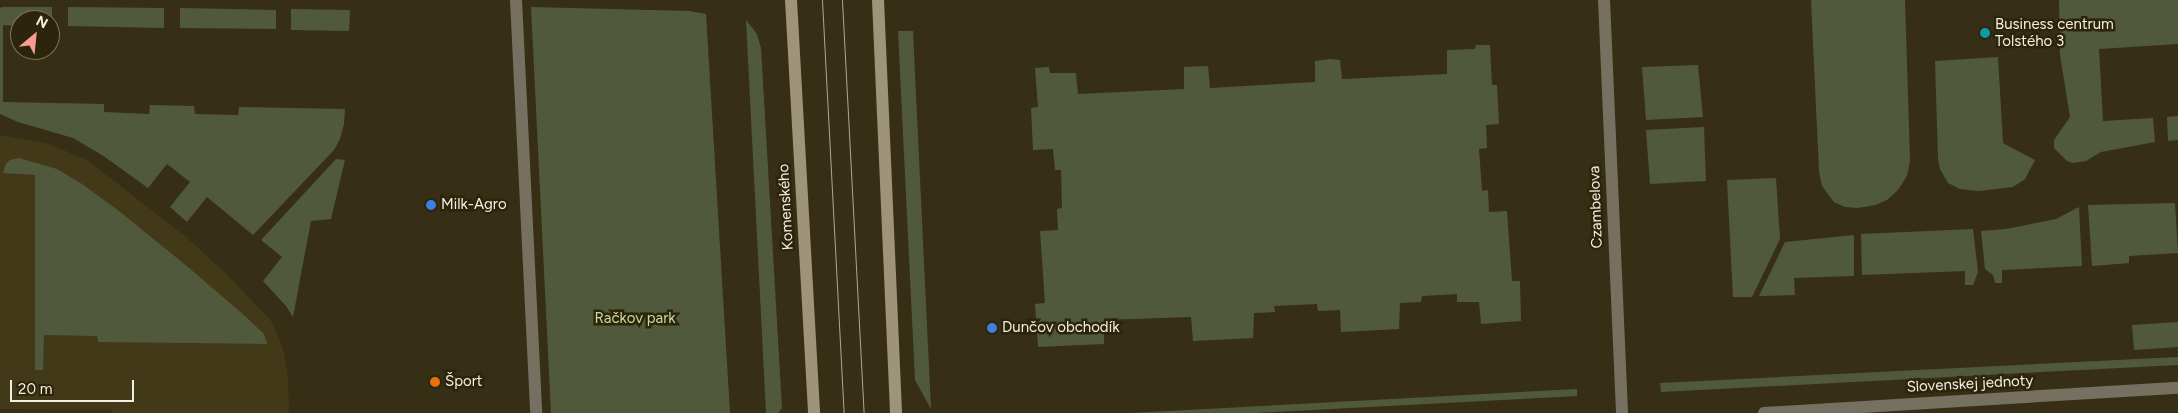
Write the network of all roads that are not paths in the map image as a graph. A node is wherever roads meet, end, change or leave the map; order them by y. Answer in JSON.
{"nodes":[{"id":1,"x":516,"y":0,"type":"edge"},
{"id":2,"x":792,"y":0,"type":"edge"},
{"id":3,"x":878,"y":0,"type":"edge"},
{"id":4,"x":1604,"y":0,"type":"edge"},
{"id":5,"x":2178,"y":388,"type":"edge"},
{"id":6,"x":536,"y":413,"type":"edge"},
{"id":7,"x":814,"y":413,"type":"edge"},
{"id":8,"x":896,"y":413,"type":"edge"},
{"id":9,"x":1622,"y":413,"type":"edge"},
{"id":10,"x":1764,"y":413,"type":"edge"}],
"edges":[{"from":1,"to":6,"type":"street"},
{"from":2,"to":7,"type":"street","name":"Komenského"},
{"from":3,"to":8,"type":"street"},
{"from":4,"to":9,"type":"street","name":"Czambelova"},
{"from":5,"to":10,"type":"street","name":"Slovenskej jednoty"}]}
